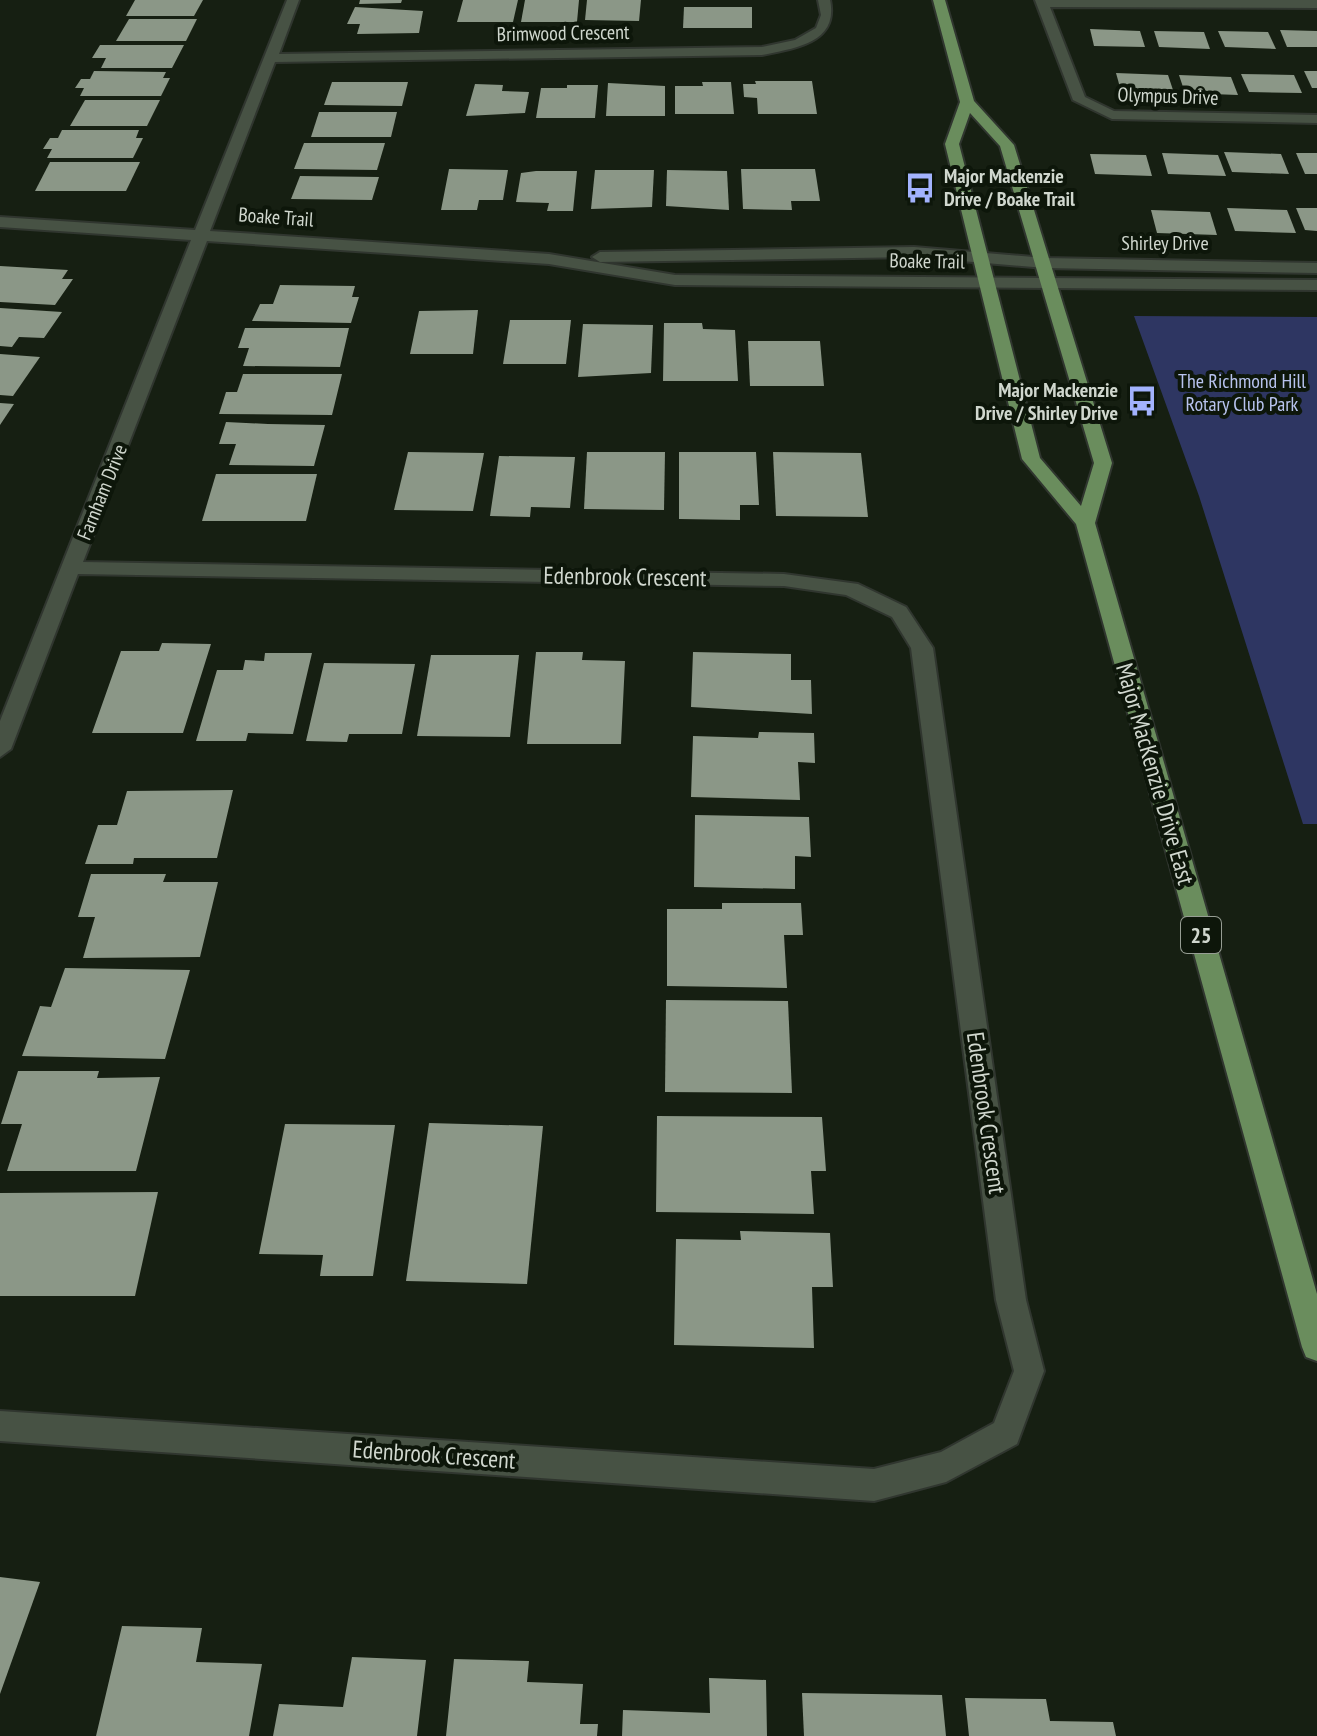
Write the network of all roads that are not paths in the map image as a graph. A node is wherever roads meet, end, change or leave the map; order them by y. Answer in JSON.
{"nodes":[{"id":1,"x":293,"y":0,"type":"edge"},
{"id":2,"x":824,"y":0,"type":"edge"},
{"id":3,"x":939,"y":0,"type":"edge"},
{"id":4,"x":1042,"y":2,"type":"edge"},
{"id":5,"x":1317,"y":4,"type":"edge"},
{"id":6,"x":270,"y":58,"type":"junction"},
{"id":7,"x":967,"y":102,"type":"junction"},
{"id":8,"x":1317,"y":119,"type":"edge"},
{"id":9,"x":0,"y":222,"type":"edge"},
{"id":10,"x":203,"y":234,"type":"junction"},
{"id":11,"x":980,"y":258,"type":"junction"},
{"id":12,"x":549,"y":259,"type":"junction"},
{"id":13,"x":1013,"y":261,"type":"joint"},
{"id":14,"x":1045,"y":263,"type":"junction"},
{"id":15,"x":1317,"y":268,"type":"edge"},
{"id":16,"x":988,"y":284,"type":"junction"},
{"id":17,"x":1017,"y":285,"type":"joint"},
{"id":18,"x":1317,"y":285,"type":"edge"},
{"id":19,"x":1052,"y":286,"type":"junction"},
{"id":20,"x":1085,"y":523,"type":"junction"},
{"id":21,"x":70,"y":568,"type":"junction"},
{"id":22,"x":0,"y":749,"type":"edge"},
{"id":23,"x":1317,"y":1347,"type":"edge"},
{"id":24,"x":0,"y":1426,"type":"edge"}],
"edges":[{"from":1,"to":6,"type":"street"},
{"from":2,"to":6,"type":"street","name":"Brimwood Crescent"},
{"from":3,"to":7,"type":"main road"},
{"from":4,"to":5,"type":"street"},
{"from":4,"to":8,"type":"street","name":"Olympus Drive"},
{"from":6,"to":10,"type":"street"},
{"from":7,"to":11,"type":"main road","name":"Major MacKenzie Drive East","number":"25"},
{"from":7,"to":14,"type":"main road"},
{"from":9,"to":10,"type":"street","name":"Boake Trail"},
{"from":10,"to":12,"type":"street","name":"Boake Trail"},
{"from":10,"to":21,"type":"street","name":"Farnham Drive"},
{"from":11,"to":12,"type":"street","name":"Boake Trail"},
{"from":11,"to":13,"type":"street","name":"Boake Trail"},
{"from":11,"to":16,"type":"main road","name":"Major MacKenzie Drive East","number":"25"},
{"from":12,"to":16,"type":"street","name":"Boake Trail"},
{"from":13,"to":14,"type":"street","name":"Shirley Drive"},
{"from":14,"to":15,"type":"street","name":"Shirley Drive"},
{"from":14,"to":19,"type":"main road"},
{"from":16,"to":17,"type":"street","name":"Boake Trail"},
{"from":16,"to":20,"type":"main road","name":"Major MacKenzie Drive East","number":"25"},
{"from":17,"to":19,"type":"street","name":"Shirley Drive"},
{"from":18,"to":19,"type":"street","name":"Shirley Drive"},
{"from":19,"to":20,"type":"main road"},
{"from":20,"to":23,"type":"main road","name":"Major MacKenzie Drive East","number":"25"},
{"from":21,"to":22,"type":"street","name":"Farnham Drive"},
{"from":21,"to":24,"type":"street","name":"Edenbrook Crescent"}]}
